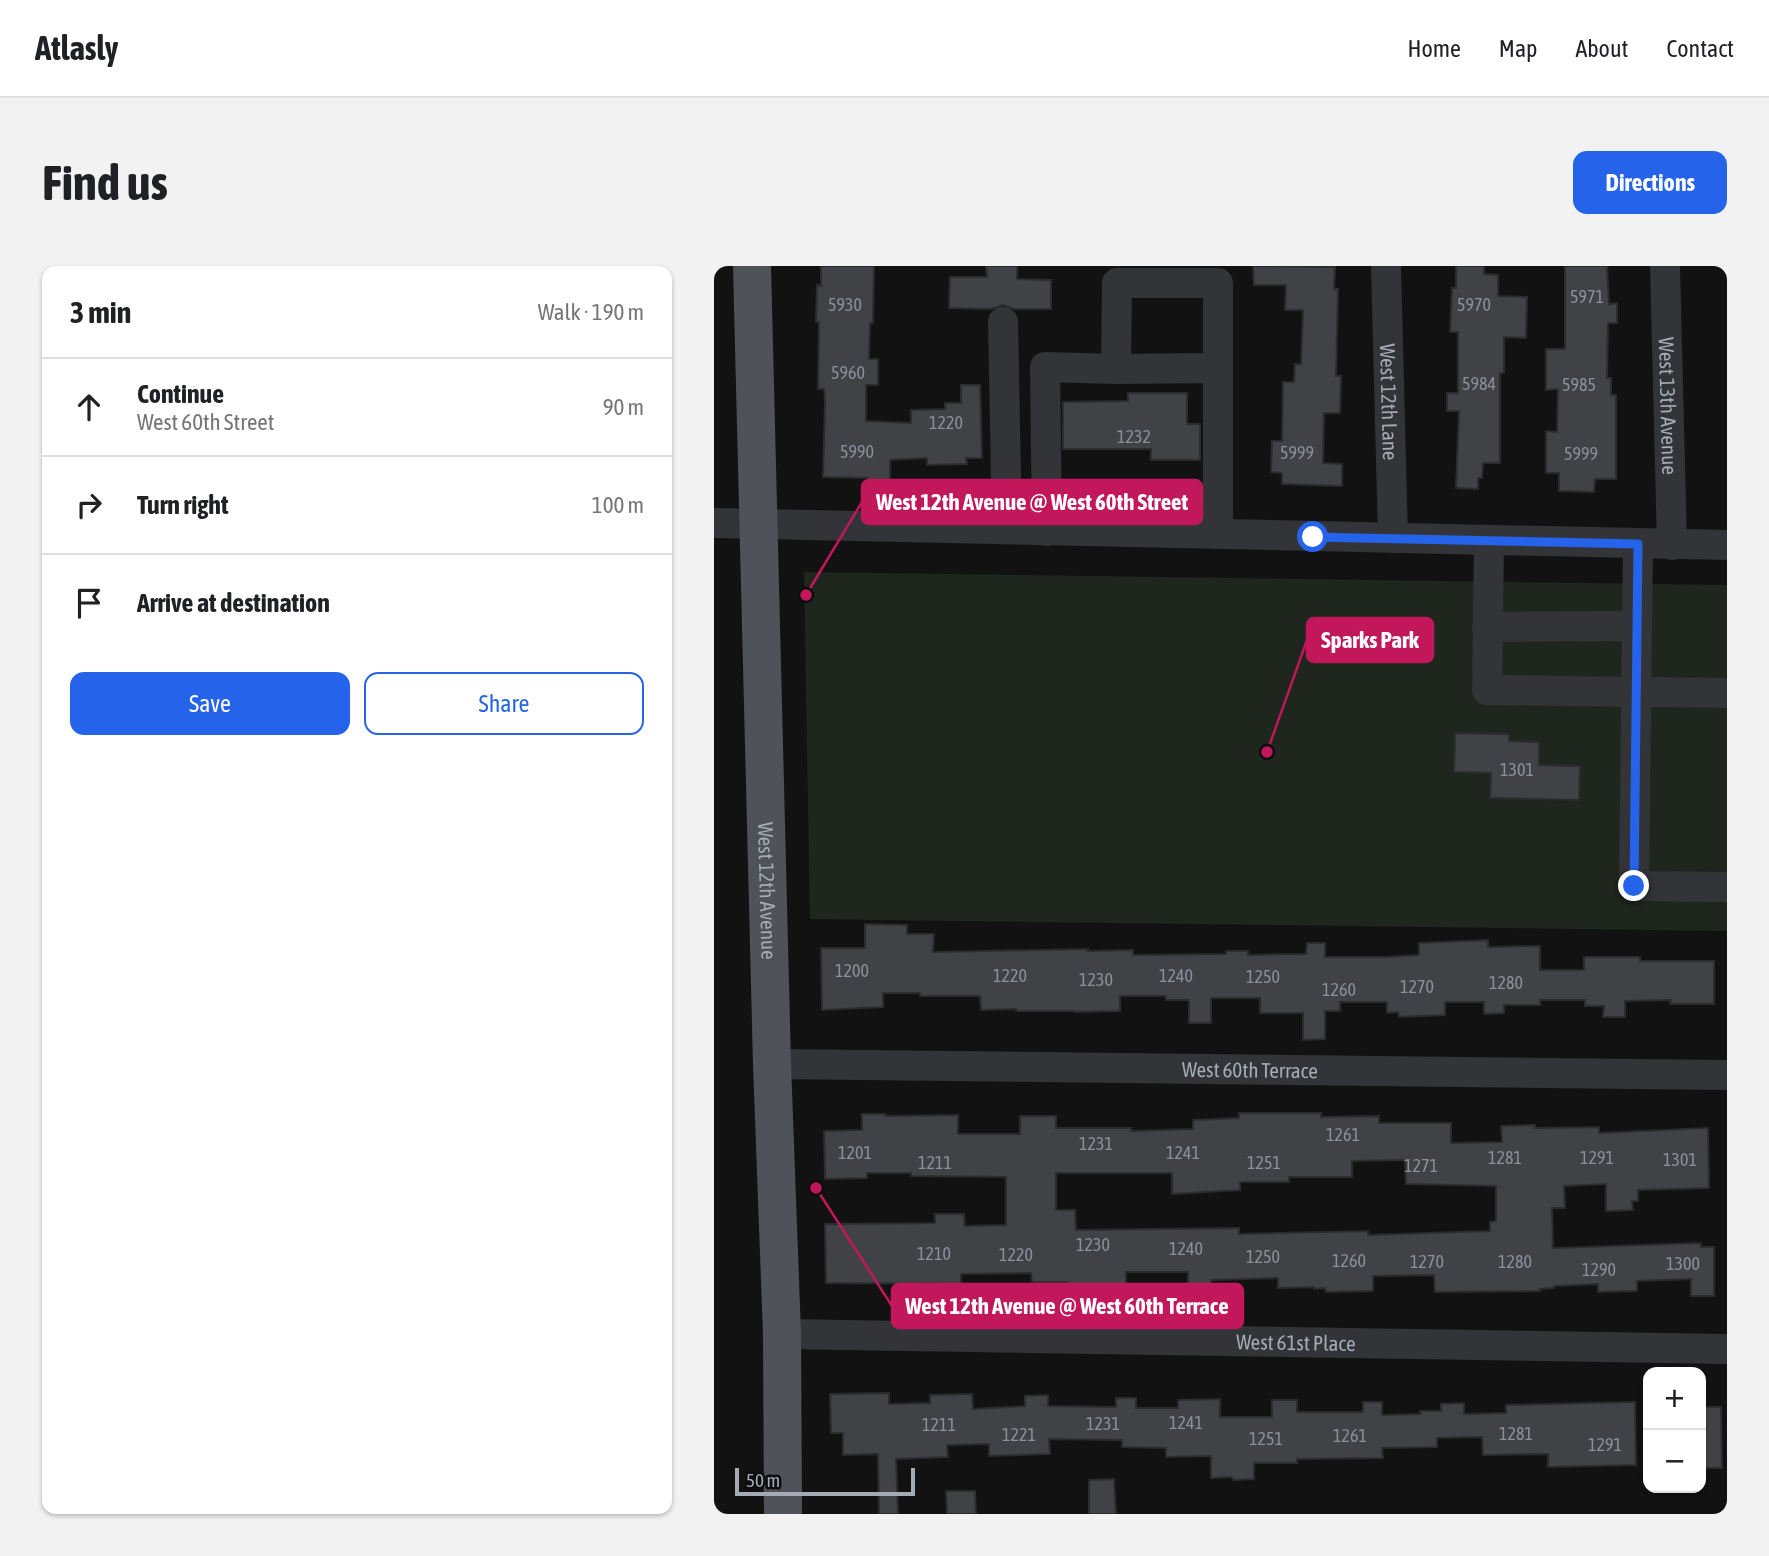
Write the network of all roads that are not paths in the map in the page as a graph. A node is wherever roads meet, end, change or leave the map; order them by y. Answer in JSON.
{"nodes":[{"id":1,"x":752,"y":266,"type":"edge"},
{"id":2,"x":1386,"y":266,"type":"edge"},
{"id":3,"x":1665,"y":266,"type":"edge"},
{"id":4,"x":1003,"y":322,"type":"dead end"},
{"id":5,"x":1218,"y":368,"type":"junction"},
{"id":6,"x":1116,"y":369,"type":"junction"},
{"id":7,"x":714,"y":523,"type":"edge"},
{"id":8,"x":758,"y":524,"type":"junction"},
{"id":9,"x":1007,"y":529,"type":"junction"},
{"id":10,"x":1047,"y":531,"type":"junction"},
{"id":11,"x":1218,"y":534,"type":"junction"},
{"id":12,"x":1393,"y":538,"type":"junction"},
{"id":13,"x":1489,"y":540,"type":"junction"},
{"id":14,"x":1638,"y":544,"type":"junction"},
{"id":15,"x":1672,"y":545,"type":"junction"},
{"id":16,"x":1727,"y":545,"type":"edge"},
{"id":17,"x":1488,"y":626,"type":"junction"},
{"id":18,"x":1637,"y":626,"type":"junction"},
{"id":19,"x":1636,"y":692,"type":"junction"},
{"id":20,"x":1727,"y":693,"type":"edge"},
{"id":21,"x":1727,"y":887,"type":"edge"},
{"id":22,"x":772,"y":1064,"type":"junction"},
{"id":23,"x":1727,"y":1075,"type":"edge"},
{"id":24,"x":782,"y":1334,"type":"junction"},
{"id":25,"x":1727,"y":1349,"type":"edge"},
{"id":26,"x":783,"y":1514,"type":"edge"}],
"edges":[{"from":1,"to":8,"type":"main road","name":"West 12th Avenue"},
{"from":2,"to":12,"type":"street","name":"West 12th Lane"},
{"from":3,"to":15,"type":"street","name":"West 13th Avenue"},
{"from":4,"to":9,"type":"street"},
{"from":5,"to":6,"type":"street"},
{"from":5,"to":6,"type":"street"},
{"from":5,"to":11,"type":"street"},
{"from":6,"to":10,"type":"street"},
{"from":7,"to":8,"type":"street"},
{"from":8,"to":9,"type":"street"},
{"from":8,"to":22,"type":"main road","name":"West 12th Avenue"},
{"from":9,"to":10,"type":"street"},
{"from":10,"to":11,"type":"street"},
{"from":11,"to":12,"type":"street"},
{"from":12,"to":13,"type":"street"},
{"from":13,"to":14,"type":"street"},
{"from":13,"to":17,"type":"street"},
{"from":14,"to":15,"type":"street"},
{"from":14,"to":18,"type":"street"},
{"from":15,"to":16,"type":"street"},
{"from":17,"to":18,"type":"street"},
{"from":17,"to":19,"type":"street"},
{"from":18,"to":19,"type":"street"},
{"from":19,"to":20,"type":"street"},
{"from":19,"to":21,"type":"street"},
{"from":22,"to":23,"type":"street","name":"West 60th Terrace"},
{"from":22,"to":24,"type":"main road","name":"West 12th Avenue"},
{"from":24,"to":25,"type":"street","name":"West 61st Place"},
{"from":24,"to":26,"type":"main road","name":"West 12th Avenue"}]}
